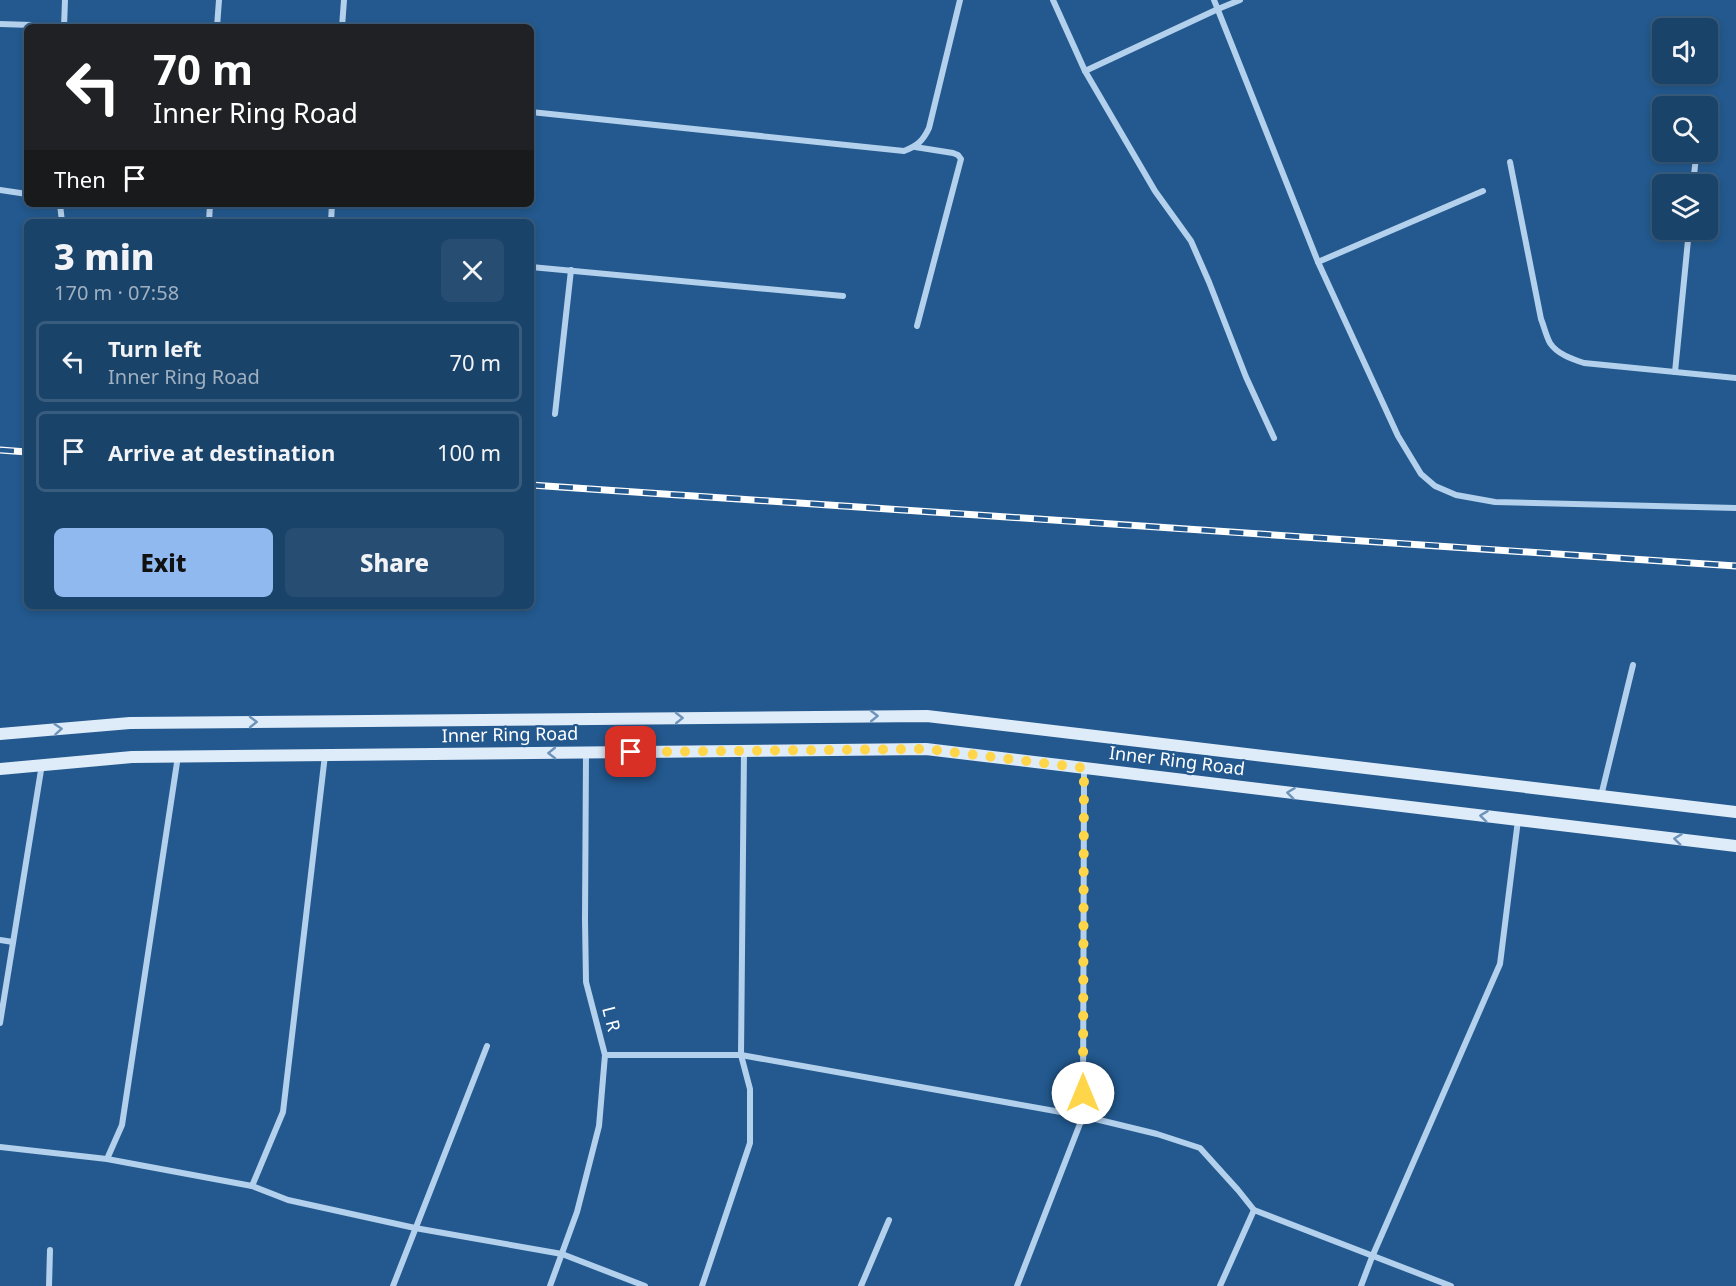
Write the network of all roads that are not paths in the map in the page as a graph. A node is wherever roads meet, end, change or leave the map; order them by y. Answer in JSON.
{"nodes":[{"id":1,"x":65,"y":0,"type":"edge"},
{"id":2,"x":219,"y":0,"type":"edge"},
{"id":3,"x":344,"y":0,"type":"edge"},
{"id":4,"x":960,"y":0,"type":"edge"},
{"id":5,"x":1053,"y":0,"type":"edge"},
{"id":6,"x":1214,"y":0,"type":"edge"},
{"id":7,"x":1240,"y":0,"type":"edge"},
{"id":8,"x":1218,"y":9,"type":"junction"},
{"id":9,"x":0,"y":24,"type":"edge"},
{"id":10,"x":64,"y":24,"type":"edge"},
{"id":11,"x":218,"y":24,"type":"edge"},
{"id":12,"x":342,"y":24,"type":"edge"},
{"id":13,"x":24,"y":25,"type":"edge"},
{"id":14,"x":1085,"y":71,"type":"junction"},
{"id":15,"x":534,"y":112,"type":"edge"},
{"id":16,"x":915,"y":147,"type":"junction"},
{"id":17,"x":1510,"y":162,"type":"dead end"},
{"id":18,"x":0,"y":190,"type":"edge"},
{"id":19,"x":1483,"y":190,"type":"dead end"},
{"id":20,"x":24,"y":194,"type":"edge"},
{"id":21,"x":1688,"y":240,"type":"edge"},
{"id":22,"x":1318,"y":262,"type":"junction"},
{"id":23,"x":534,"y":267,"type":"edge"},
{"id":24,"x":571,"y":270,"type":"junction"},
{"id":25,"x":843,"y":296,"type":"dead end"},
{"id":26,"x":917,"y":326,"type":"dead end"},
{"id":27,"x":1675,"y":372,"type":"junction"},
{"id":28,"x":1736,"y":378,"type":"edge"},
{"id":29,"x":555,"y":414,"type":"dead end"},
{"id":30,"x":1274,"y":438,"type":"dead end"},
{"id":31,"x":1736,"y":508,"type":"edge"},
{"id":32,"x":1633,"y":665,"type":"dead end"},
{"id":33,"x":0,"y":734,"type":"edge"},
{"id":34,"x":744,"y":751,"type":"junction"},
{"id":35,"x":586,"y":752,"type":"junction"},
{"id":36,"x":325,"y":755,"type":"junction"},
{"id":37,"x":178,"y":756,"type":"junction"},
{"id":38,"x":42,"y":764,"type":"junction"},
{"id":39,"x":1084,"y":768,"type":"junction"},
{"id":40,"x":0,"y":769,"type":"edge"},
{"id":41,"x":1601,"y":796,"type":"junction"},
{"id":42,"x":1736,"y":812,"type":"edge"},
{"id":43,"x":1518,"y":820,"type":"junction"},
{"id":44,"x":1736,"y":846,"type":"edge"},
{"id":45,"x":0,"y":940,"type":"edge"},
{"id":46,"x":13,"y":942,"type":"junction"},
{"id":47,"x":0,"y":1023,"type":"edge"},
{"id":48,"x":487,"y":1046,"type":"dead end"},
{"id":49,"x":604,"y":1055,"type":"junction"},
{"id":50,"x":741,"y":1055,"type":"junction"},
{"id":51,"x":1083,"y":1116,"type":"junction"},
{"id":52,"x":0,"y":1147,"type":"edge"},
{"id":53,"x":107,"y":1159,"type":"junction"},
{"id":54,"x":252,"y":1186,"type":"junction"},
{"id":55,"x":1254,"y":1210,"type":"junction"},
{"id":56,"x":889,"y":1220,"type":"dead end"},
{"id":57,"x":415,"y":1228,"type":"junction"},
{"id":58,"x":50,"y":1250,"type":"dead end"},
{"id":59,"x":562,"y":1254,"type":"junction"},
{"id":60,"x":1372,"y":1257,"type":"junction"},
{"id":61,"x":49,"y":1286,"type":"edge"},
{"id":62,"x":393,"y":1286,"type":"edge"},
{"id":63,"x":550,"y":1286,"type":"edge"},
{"id":64,"x":645,"y":1286,"type":"edge"},
{"id":65,"x":702,"y":1286,"type":"edge"},
{"id":66,"x":861,"y":1286,"type":"edge"},
{"id":67,"x":1017,"y":1286,"type":"edge"},
{"id":68,"x":1220,"y":1286,"type":"edge"},
{"id":69,"x":1361,"y":1286,"type":"edge"},
{"id":70,"x":1451,"y":1286,"type":"edge"}],
"edges":[{"from":1,"to":10,"type":"street"},
{"from":2,"to":11,"type":"street"},
{"from":3,"to":12,"type":"street"},
{"from":4,"to":16,"type":"street"},
{"from":5,"to":14,"type":"street"},
{"from":6,"to":8,"type":"street"},
{"from":7,"to":8,"type":"street"},
{"from":8,"to":14,"type":"street"},
{"from":8,"to":22,"type":"street"},
{"from":9,"to":13,"type":"street"},
{"from":14,"to":30,"type":"street"},
{"from":15,"to":16,"type":"street"},
{"from":16,"to":26,"type":"street"},
{"from":17,"to":27,"type":"street"},
{"from":18,"to":20,"type":"street"},
{"from":19,"to":22,"type":"street"},
{"from":21,"to":27,"type":"street"},
{"from":22,"to":31,"type":"street"},
{"from":23,"to":24,"type":"street"},
{"from":24,"to":25,"type":"street"},
{"from":24,"to":29,"type":"street"},
{"from":27,"to":28,"type":"street"},
{"from":32,"to":41,"type":"street"},
{"from":33,"to":41,"type":"main road","name":"Inner Ring Road","one_way":true},
{"from":34,"to":35,"type":"main road","name":"Inner Ring Road"},
{"from":34,"to":39,"type":"main road","name":"Inner Ring Road"},
{"from":34,"to":50,"type":"street"},
{"from":35,"to":36,"type":"main road","name":"Inner Ring Road","one_way":true},
{"from":35,"to":49,"type":"street","name":"L R"},
{"from":36,"to":37,"type":"main road","name":"Inner Ring Road"},
{"from":36,"to":54,"type":"street"},
{"from":37,"to":38,"type":"main road","name":"Inner Ring Road"},
{"from":37,"to":53,"type":"street"},
{"from":38,"to":40,"type":"main road","name":"Inner Ring Road"},
{"from":38,"to":46,"type":"street"},
{"from":43,"to":39,"type":"main road","name":"Inner Ring Road","one_way":true},
{"from":39,"to":51,"type":"street"},
{"from":41,"to":42,"type":"main road","name":"Inner Ring Road"},
{"from":44,"to":43,"type":"main road","name":"Inner Ring Road","one_way":true},
{"from":43,"to":60,"type":"street"},
{"from":45,"to":46,"type":"street"},
{"from":46,"to":47,"type":"street"},
{"from":48,"to":57,"type":"street"},
{"from":49,"to":50,"type":"street"},
{"from":49,"to":59,"type":"street","name":"L R"},
{"from":50,"to":51,"type":"street"},
{"from":50,"to":65,"type":"street"},
{"from":51,"to":55,"type":"street"},
{"from":51,"to":67,"type":"street"},
{"from":52,"to":53,"type":"street"},
{"from":53,"to":54,"type":"street"},
{"from":54,"to":57,"type":"street"},
{"from":55,"to":60,"type":"street"},
{"from":55,"to":68,"type":"street"},
{"from":56,"to":66,"type":"street"},
{"from":57,"to":59,"type":"street"},
{"from":57,"to":62,"type":"street"},
{"from":58,"to":61,"type":"street"},
{"from":59,"to":63,"type":"street","name":"L R"},
{"from":59,"to":64,"type":"street"},
{"from":60,"to":69,"type":"street"},
{"from":60,"to":70,"type":"street"}]}
